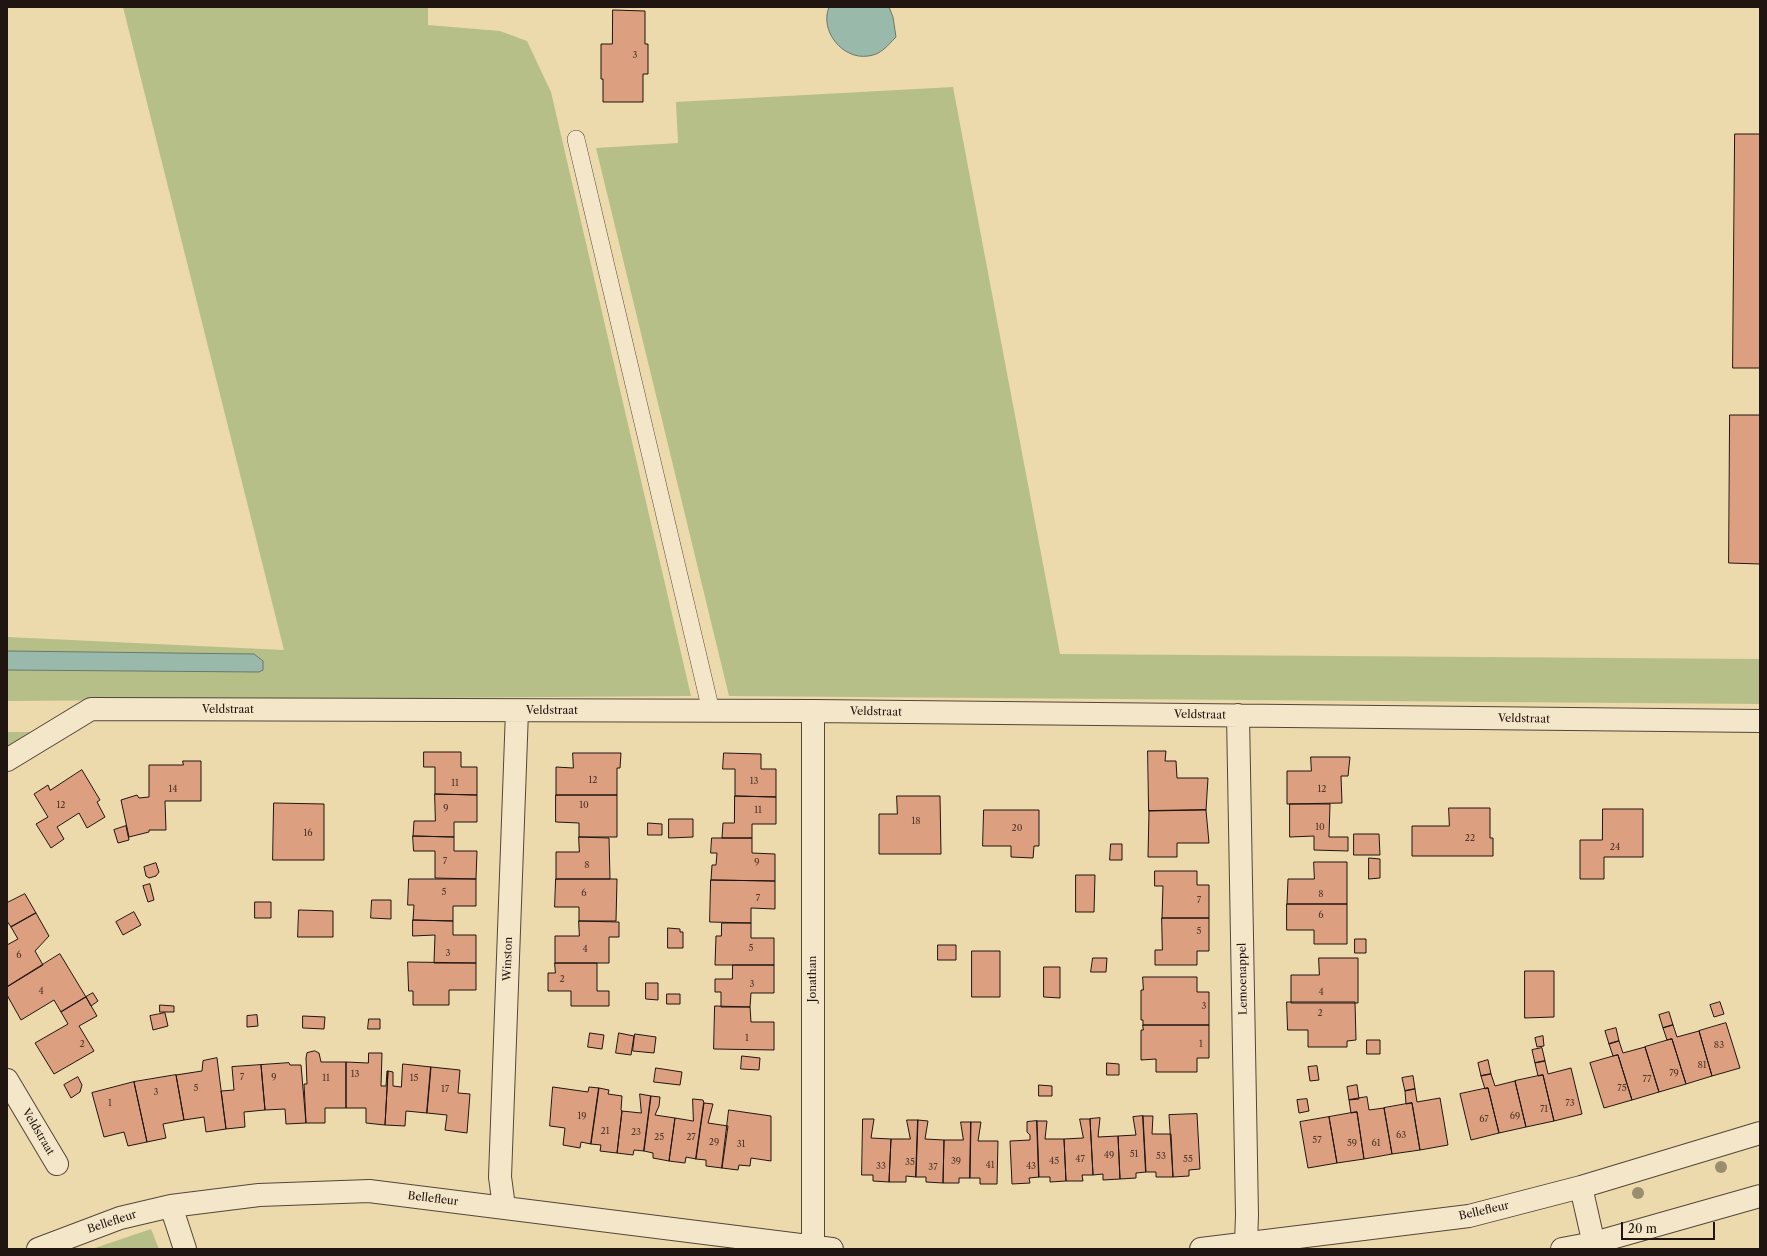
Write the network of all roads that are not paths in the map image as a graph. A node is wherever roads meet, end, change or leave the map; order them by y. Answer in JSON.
{"nodes":[{"id":1,"x":576,"y":139,"type":"dead end"},
{"id":2,"x":516,"y":711,"type":"junction"},
{"id":3,"x":711,"y":711,"type":"junction"},
{"id":4,"x":813,"y":711,"type":"junction"},
{"id":5,"x":1238,"y":715,"type":"junction"},
{"id":6,"x":1760,"y":721,"type":"edge"},
{"id":7,"x":7,"y":760,"type":"edge"},
{"id":8,"x":7,"y":1080,"type":"edge"},
{"id":9,"x":1760,"y":1133,"type":"edge"},
{"id":10,"x":57,"y":1164,"type":"dead end"},
{"id":11,"x":1581,"y":1187,"type":"junction"},
{"id":12,"x":1760,"y":1196,"type":"edge"},
{"id":13,"x":171,"y":1206,"type":"junction"},
{"id":14,"x":504,"y":1207,"type":"junction"},
{"id":15,"x":1246,"y":1243,"type":"junction"},
{"id":16,"x":1594,"y":1246,"type":"edge"},
{"id":17,"x":823,"y":1248,"type":"edge"},
{"id":18,"x":38,"y":1249,"type":"edge"},
{"id":19,"x":185,"y":1249,"type":"edge"},
{"id":20,"x":1200,"y":1249,"type":"edge"},
{"id":21,"x":1562,"y":1249,"type":"edge"}],
"edges":[{"from":1,"to":3,"type":"lane"},
{"from":2,"to":3,"type":"street","name":"Veldstraat"},
{"from":2,"to":7,"type":"street","name":"Veldstraat"},
{"from":2,"to":14,"type":"street","name":"Winston"},
{"from":3,"to":4,"type":"street","name":"Veldstraat"},
{"from":4,"to":5,"type":"street","name":"Veldstraat"},
{"from":4,"to":17,"type":"street","name":"Jonathan"},
{"from":5,"to":6,"type":"street","name":"Veldstraat"},
{"from":5,"to":15,"type":"street","name":"Lemoenappel"},
{"from":8,"to":10,"type":"street","name":"Veldstraat"},
{"from":9,"to":11,"type":"street","name":"Bellefleur"},
{"from":11,"to":15,"type":"street","name":"Bellefleur"},
{"from":11,"to":16,"type":"street"},
{"from":12,"to":16,"type":"street"},
{"from":13,"to":14,"type":"street","name":"Bellefleur"},
{"from":13,"to":18,"type":"street","name":"Bellefleur"},
{"from":13,"to":19,"type":"street"},
{"from":14,"to":17,"type":"street","name":"Bellefleur"},
{"from":15,"to":20,"type":"street","name":"Bellefleur"},
{"from":16,"to":21,"type":"street"}]}
